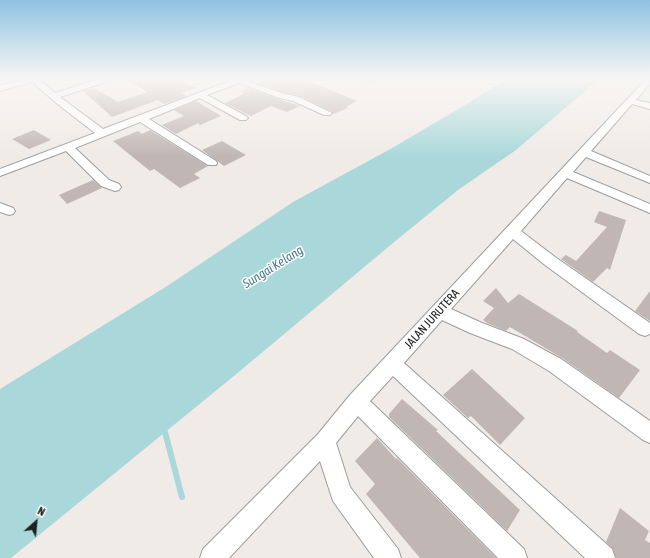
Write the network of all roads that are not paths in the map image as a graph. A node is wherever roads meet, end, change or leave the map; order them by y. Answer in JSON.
{"nodes":[{"id":1,"x":66,"y":105,"type":"edge"},
{"id":2,"x":174,"y":105,"type":"edge"},
{"id":3,"x":219,"y":105,"type":"edge"},
{"id":4,"x":309,"y":105,"type":"edge"},
{"id":5,"x":626,"y":105,"type":"edge"},
{"id":6,"x":327,"y":113,"type":"dead end"},
{"id":7,"x":141,"y":118,"type":"junction"},
{"id":8,"x":243,"y":118,"type":"dead end"},
{"id":9,"x":102,"y":133,"type":"junction"},
{"id":10,"x":67,"y":146,"type":"junction"},
{"id":11,"x":583,"y":152,"type":"junction"},
{"id":12,"x":212,"y":163,"type":"dead end"},
{"id":13,"x":564,"y":172,"type":"junction"},
{"id":14,"x":0,"y":173,"type":"edge"},
{"id":15,"x":650,"y":180,"type":"edge"},
{"id":16,"x":115,"y":187,"type":"dead end"},
{"id":17,"x":650,"y":209,"type":"edge"},
{"id":18,"x":512,"y":230,"type":"junction"},
{"id":19,"x":440,"y":311,"type":"junction"},
{"id":20,"x":645,"y":329,"type":"dead end"},
{"id":21,"x":392,"y":363,"type":"junction"},
{"id":22,"x":357,"y":402,"type":"junction"},
{"id":23,"x":650,"y":433,"type":"edge"},
{"id":24,"x":325,"y":441,"type":"junction"},
{"id":25,"x":212,"y":558,"type":"edge"},
{"id":26,"x":388,"y":558,"type":"edge"},
{"id":27,"x":515,"y":558,"type":"edge"},
{"id":28,"x":603,"y":558,"type":"edge"}],
"edges":[{"from":1,"to":9,"type":"street"},
{"from":2,"to":7,"type":"street"},
{"from":3,"to":8,"type":"street"},
{"from":4,"to":6,"type":"street"},
{"from":5,"to":11,"type":"street","name":"JALAN JURUTERA"},
{"from":7,"to":9,"type":"street"},
{"from":7,"to":12,"type":"street"},
{"from":9,"to":10,"type":"street"},
{"from":10,"to":14,"type":"street"},
{"from":10,"to":16,"type":"street"},
{"from":11,"to":13,"type":"street","name":"JALAN JURUTERA"},
{"from":11,"to":15,"type":"street"},
{"from":13,"to":17,"type":"street"},
{"from":13,"to":18,"type":"street","name":"JALAN JURUTERA"},
{"from":18,"to":19,"type":"street","name":"JALAN JURUTERA"},
{"from":18,"to":20,"type":"street"},
{"from":19,"to":21,"type":"street","name":"JALAN JURUTERA"},
{"from":19,"to":23,"type":"street"},
{"from":21,"to":22,"type":"street","name":"JALAN JURUTERA"},
{"from":21,"to":28,"type":"street"},
{"from":22,"to":24,"type":"street","name":"JALAN JURUTERA"},
{"from":22,"to":27,"type":"street"},
{"from":24,"to":25,"type":"street","name":"JALAN JURUTERA"},
{"from":24,"to":26,"type":"street"}]}
